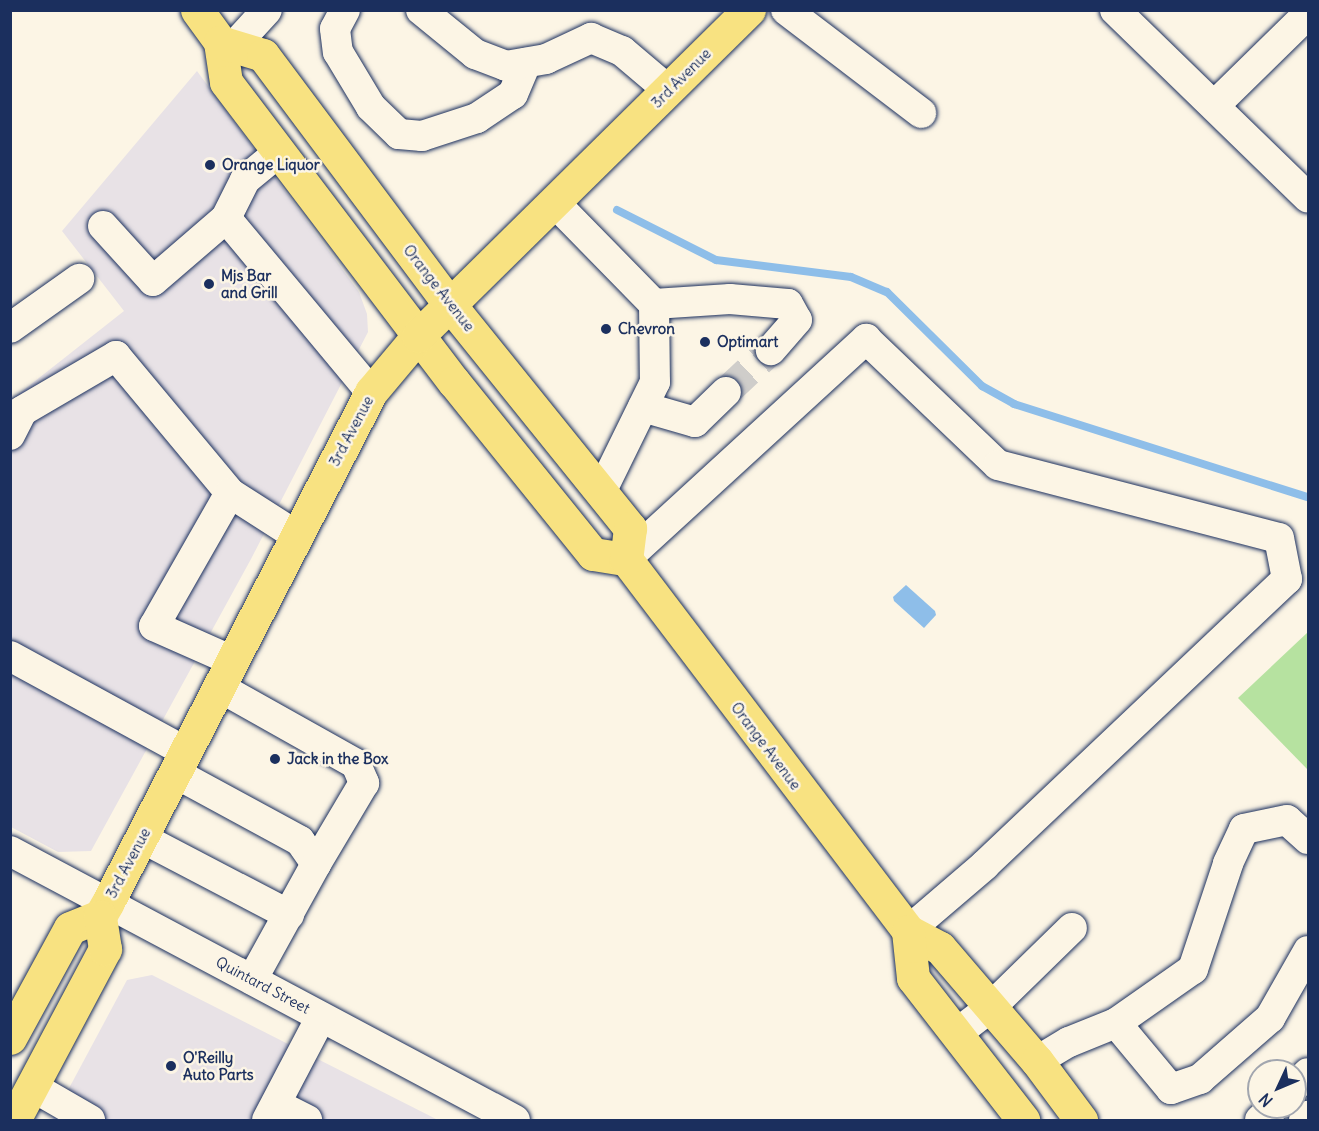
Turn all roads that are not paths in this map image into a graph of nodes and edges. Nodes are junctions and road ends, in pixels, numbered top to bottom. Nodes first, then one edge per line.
1 (197, 10) edge
2 (267, 10) edge
3 (345, 10) edge
4 (421, 10) edge
5 (749, 10) edge
6 (786, 10) edge
7 (1115, 10) edge
8 (1308, 14) edge
9 (227, 44) junction
10 (526, 63) junction
11 (668, 90) junction
12 (1215, 105) junction
13 (921, 113) dead end
14 (279, 152) junction
15 (1302, 178) edge
16 (554, 202) junction
17 (226, 218) junction
18 (103, 226) dead end
19 (79, 279) dead end
20 (654, 304) junction
21 (450, 305) junction
22 (10, 328) edge
23 (418, 336) junction
24 (771, 350) tunnel mouth
25 (371, 392) junction
26 (726, 392) tunnel mouth
27 (643, 407) junction
28 (10, 435) edge
29 (601, 492) junction
30 (230, 493) junction
31 (297, 536) junction
32 (626, 559) junction
33 (10, 656) edge
34 (226, 674) junction
35 (181, 763) junction
36 (142, 838) junction
37 (1308, 839) edge
38 (10, 851) edge
39 (316, 864) junction
40 (104, 909) junction
41 (289, 915) junction
42 (1072, 928) dead end
43 (908, 931) junction
44 (1308, 951) edge
45 (252, 980) junction
46 (991, 1007) junction
47 (321, 1017) junction
48 (1116, 1023) junction
49 (956, 1034) junction
50 (10, 1038) edge
51 (1037, 1061) junction
52 (33, 1087) junction
53 (271, 1112) edge
54 (1308, 1116) edge
55 (81, 1118) edge
56 (14, 1120) edge
57 (307, 1120) edge
58 (511, 1120) edge
59 (1023, 1120) edge
60 (1082, 1120) edge
61 (1304, 1120) edge

1 - 9 main road
2 - 9 street
3 - 10 street
4 - 10 street
5 - 11 main road, 3rd Avenue
6 - 13 street
7 - 12 street
8 - 12 street
9 - 14 main road
9 - 21 main road, Orange Avenue
10 - 11 street
11 - 16 main road, 3rd Avenue
12 - 15 street
14 - 17 street
14 - 23 main road
16 - 20 street
16 - 21 main road, 3rd Avenue
17 - 18 street
17 - 25 street
19 - 22 street
20 - 24 street
20 - 27 street
21 - 23 main road, 3rd Avenue
21 - 29 main road, Orange Avenue
23 - 25 main road, 3rd Avenue
23 - 32 main road
25 - 31 main road, 3rd Avenue
26 - 27 street
27 - 29 street
28 - 30 street
29 - 32 main road, Orange Avenue
30 - 31 street
30 - 34 street
31 - 34 main road, 3rd Avenue
32 - 43 main road, Orange Avenue
32 - 43 street
33 - 35 street
34 - 35 main road, 3rd Avenue
34 - 39 street
35 - 36 main road, 3rd Avenue
35 - 39 street
36 - 40 main road, 3rd Avenue
36 - 41 street
37 - 48 street
38 - 40 street, Quintard Street
39 - 41 street
40 - 45 street, Quintard Street
40 - 50 main road, 3rd Avenue
40 - 52 main road, 3rd Avenue
41 - 45 street
42 - 46 street
43 - 46 main road, Orange Avenue
43 - 49 main road
44 - 48 street
45 - 47 street, Quintard Street
46 - 49 street
46 - 51 main road, Orange Avenue
47 - 53 street
47 - 58 street, Quintard Street
48 - 51 street
49 - 59 main road
51 - 60 main road, Orange Avenue
52 - 55 street
52 - 56 main road, 3rd Avenue
53 - 57 street
54 - 61 street

